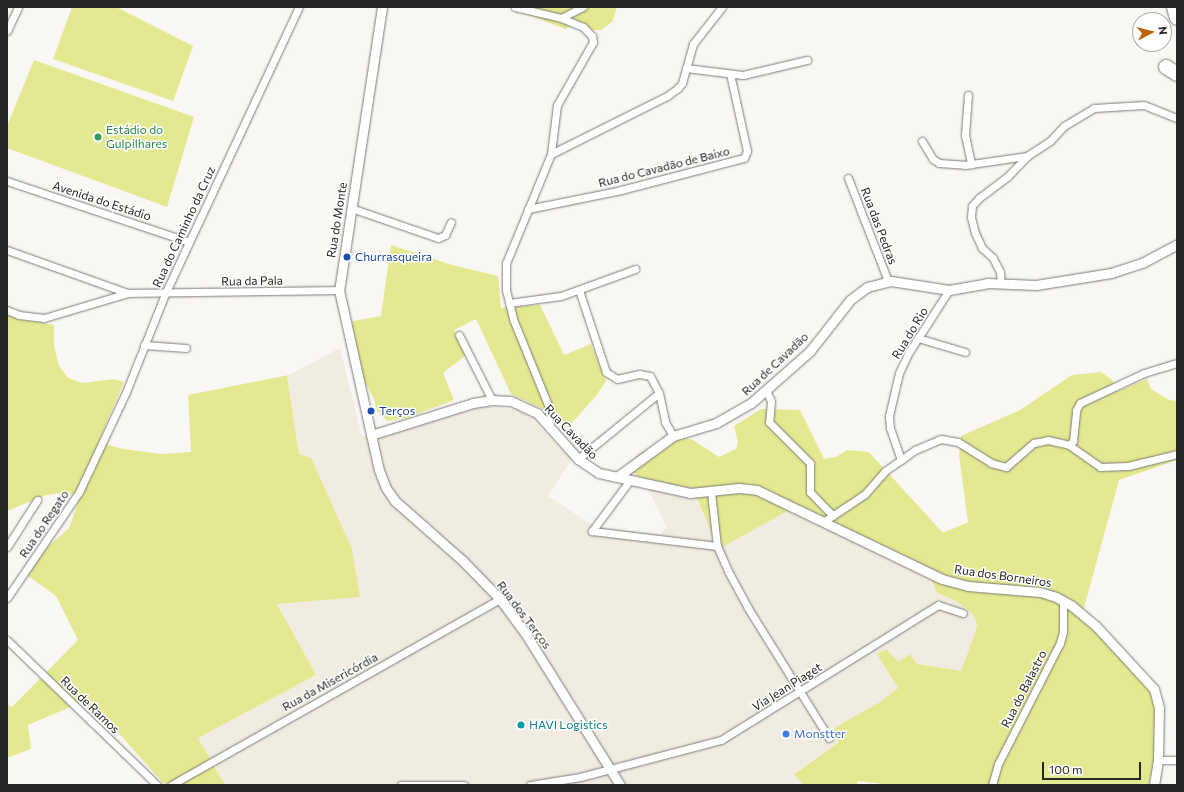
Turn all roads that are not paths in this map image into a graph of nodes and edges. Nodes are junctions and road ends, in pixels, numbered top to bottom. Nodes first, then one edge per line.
1 (18, 7) edge
2 (382, 7) edge
3 (516, 7) edge
4 (583, 7) edge
5 (1174, 7) edge
6 (296, 8) edge
7 (718, 8) edge
8 (561, 18) junction
9 (1177, 18) edge
10 (7, 31) edge
11 (807, 60) dead end
12 (686, 68) junction
13 (730, 74) junction
14 (968, 95) dead end
15 (1177, 118) edge
16 (922, 141) dead end
17 (551, 154) junction
18 (1026, 156) junction
19 (971, 164) junction
20 (848, 178) dead end
21 (7, 181) edge
22 (351, 208) junction
23 (528, 209) junction
24 (451, 222) dead end
25 (189, 242) junction
26 (1177, 244) edge
27 (7, 250) edge
28 (635, 269) dead end
29 (888, 281) junction
30 (1001, 284) junction
31 (339, 290) junction
32 (579, 290) junction
33 (949, 290) junction
34 (128, 293) junction
35 (165, 294) junction
36 (508, 303) junction
37 (7, 310) edge
38 (459, 335) dead end
39 (918, 338) junction
40 (144, 345) junction
41 (186, 348) dead end
42 (965, 352) dead end
43 (1177, 362) edge
44 (766, 390) junction
45 (659, 393) junction
46 (492, 400) junction
47 (550, 425) junction
48 (371, 435) junction
49 (673, 436) junction
50 (1069, 446) junction
51 (1177, 454) edge
52 (94, 459) joint
53 (578, 459) junction
54 (901, 460) junction
55 (616, 477) junction
56 (630, 480) junction
57 (711, 492) junction
58 (37, 500) dead end
59 (833, 516) junction
60 (823, 522) junction
61 (717, 546) junction
62 (7, 547) edge
63 (7, 598) edge
64 (500, 599) junction
65 (1064, 600) junction
66 (963, 613) dead end
67 (7, 640) edge
68 (800, 692) junction
69 (829, 738) dead end
70 (1158, 760) junction
71 (1177, 760) edge
72 (610, 769) junction
73 (157, 785) edge
74 (171, 785) edge
75 (401, 785) edge
76 (464, 785) edge
77 (530, 785) edge
78 (620, 785) edge
79 (992, 785) edge
80 (1154, 785) edge

1 - 10 street
2 - 22 street, Rua do Monte
3 - 8 street
4 - 8 street
5 - 9 highway
6 - 25 street, Rua do Caminho da Cruz
7 - 12 street
8 - 17 street
11 - 13 street
12 - 13 street
12 - 17 street
13 - 23 street, Rua do Cavadão de Baixo
14 - 19 street
15 - 18 street
16 - 19 street
17 - 23 street
18 - 19 street
18 - 30 street
20 - 29 street, Rua das Pedras
21 - 25 street, Avenida do Estádio
22 - 24 street
22 - 31 street, Rua do Monte
23 - 36 street
25 - 35 street, Rua do Caminho da Cruz
26 - 30 street, Rua de Cavadão
27 - 34 street
28 - 32 street
29 - 33 street, Rua de Cavadão
29 - 44 street, Rua de Cavadão
30 - 33 street, Rua de Cavadão
31 - 35 street, Rua da Pala
31 - 48 street, Rua do Monte
32 - 36 street
32 - 45 street
33 - 39 street, Rua do Rio
34 - 35 street, Rua da Pala
34 - 37 street
35 - 40 street, Rua do Caminho da Cruz
36 - 47 street
38 - 46 street
39 - 42 street
39 - 54 street, Rua do Rio
40 - 41 street
40 - 52 street, Rua do Caminho da Cruz
43 - 50 street
44 - 49 street, Rua de Cavadão
44 - 59 street
45 - 49 street
45 - 53 street
46 - 47 street, Rua Cavadão
46 - 48 street, Rua Cavadão
47 - 53 street, Rua Cavadão
48 - 64 street, Rua dos Terços
49 - 55 street, Rua de Cavadão
50 - 51 street
50 - 54 street
52 - 63 street, Rua do Regato
53 - 55 street, Rua Cavadão
54 - 59 street
55 - 56 street, Rua Cavadão
56 - 57 street, Rua Cavadão
56 - 61 street
57 - 60 street, Rua dos Borneiros
57 - 61 street
58 - 62 street
59 - 60 street
60 - 65 street, Rua dos Borneiros
61 - 68 street
64 - 72 street, Rua dos Terços
64 - 74 street, Rua da Misericórdia
65 - 70 street, Rua dos Borneiros
65 - 79 street, Rua do Balastro
66 - 68 street, Via Jean Piaget
67 - 73 street, Rua de Ramos
68 - 69 street
68 - 72 street, Via Jean Piaget
70 - 71 street
70 - 80 street, Rua dos Borneiros
72 - 77 street, Via Jean Piaget
72 - 78 street, Rua dos Terços
75 - 76 street

